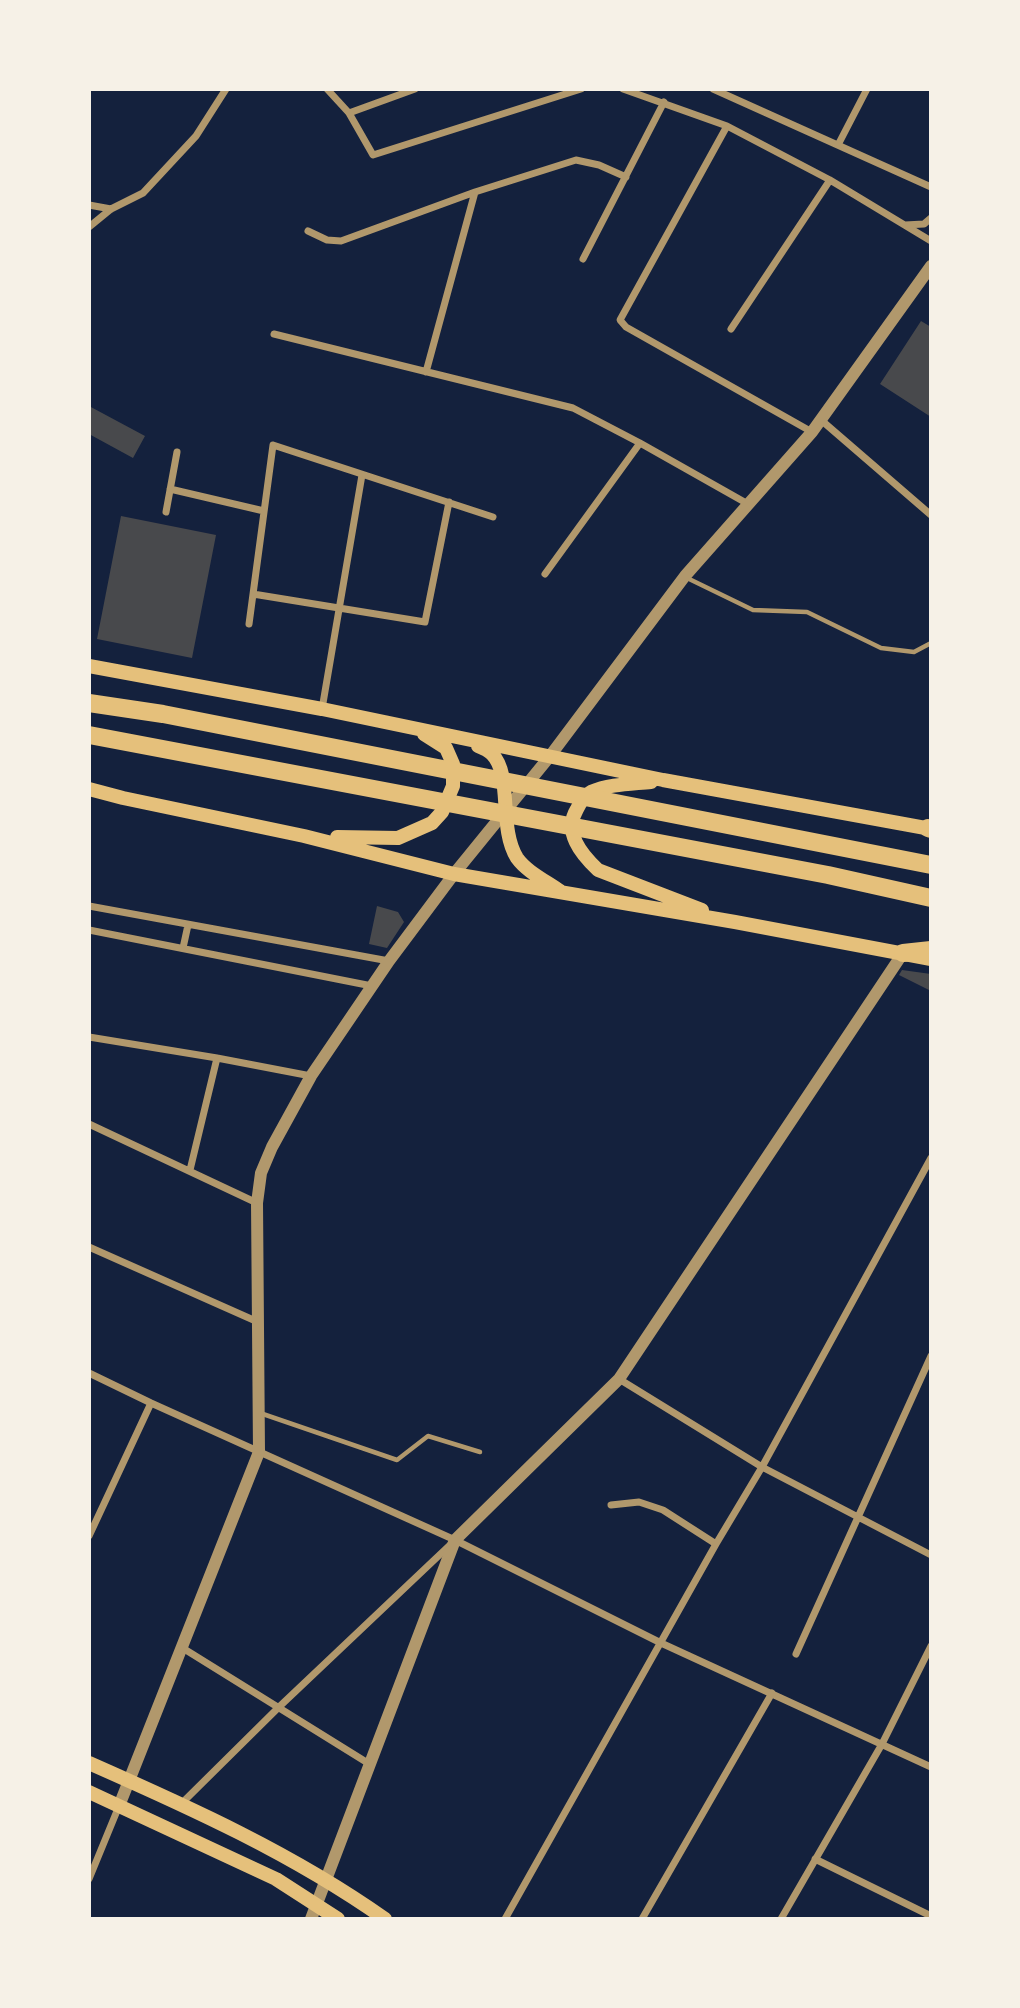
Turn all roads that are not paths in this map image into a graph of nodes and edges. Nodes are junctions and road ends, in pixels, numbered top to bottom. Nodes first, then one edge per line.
1 (226, 89) edge
2 (327, 89) edge
3 (415, 89) edge
4 (581, 89) edge
5 (623, 89) edge
6 (713, 89) edge
7 (867, 89) edge
8 (664, 103) junction
9 (349, 113) junction
10 (727, 126) junction
11 (838, 145) junction
12 (626, 177) junction
13 (830, 180) junction
14 (931, 187) edge
15 (475, 192) junction
16 (89, 205) edge
17 (111, 209) junction
18 (931, 218) edge
19 (904, 225) junction
20 (89, 227) edge
21 (308, 231) dead end
22 (931, 241) edge
23 (583, 259) dead end
24 (931, 266) edge
25 (731, 330) dead end
26 (274, 334) dead end
27 (426, 372) junction
28 (821, 420) junction
29 (812, 432) junction
30 (640, 443) junction
31 (177, 452) dead end
32 (362, 475) junction
33 (170, 489) junction
34 (449, 502) junction
35 (748, 504) junction
36 (264, 511) junction
37 (166, 512) dead end
38 (931, 514) edge
39 (494, 517) dead end
40 (545, 574) dead end
41 (684, 576) junction
42 (253, 594) junction
43 (340, 607) junction
44 (249, 624) dead end
45 (931, 643) edge
46 (89, 666) edge
47 (89, 703) edge
48 (322, 709) junction
49 (395, 724) junction
50 (89, 735) edge
51 (468, 739) junction
52 (550, 756) junction
53 (663, 780) junction
54 (89, 789) edge
55 (89, 795) edge
56 (123, 798) junction
57 (505, 811) junction
58 (930, 828) edge
59 (304, 836) junction
60 (931, 865) edge
61 (454, 874) junction
62 (564, 893) junction
63 (931, 898) edge
64 (89, 906) edge
65 (735, 922) junction
66 (188, 925) junction
67 (89, 930) edge
68 (183, 948) junction
69 (931, 950) edge
70 (903, 953) junction
71 (931, 959) edge
72 (389, 961) junction
73 (372, 986) junction
74 (89, 1037) edge
75 (217, 1058) junction
76 (311, 1076) junction
77 (89, 1125) edge
78 (931, 1158) edge
79 (190, 1170) junction
80 (257, 1203) junction
81 (89, 1247) edge
82 (258, 1322) junction
83 (931, 1356) edge
84 (89, 1373) edge
85 (619, 1379) junction
86 (151, 1403) junction
87 (259, 1413) junction
88 (259, 1452) junction
89 (480, 1452) dead end
90 (762, 1467) junction
91 (611, 1506) dead end
92 (856, 1517) junction
93 (89, 1536) edge
94 (455, 1540) junction
95 (716, 1544) junction
96 (931, 1555) edge
97 (660, 1643) junction
98 (931, 1646) edge
99 (181, 1647) junction
100 (796, 1654) dead end
101 (772, 1693) junction
102 (279, 1707) junction
103 (882, 1744) junction
104 (89, 1763) edge
105 (371, 1765) junction
106 (931, 1768) edge
107 (129, 1781) junction
108 (89, 1792) edge
109 (180, 1805) junction
110 (119, 1806) junction
111 (815, 1859) junction
112 (90, 1877) edge
113 (326, 1880) junction
114 (317, 1903) junction
115 (931, 1916) edge
116 (311, 1919) edge
117 (338, 1919) edge
118 (385, 1919) edge
119 (505, 1919) edge
120 (642, 1919) edge
121 (780, 1919) edge

1 - 17 street
2 - 9 street
3 - 9 street
4 - 9 street
5 - 8 street
6 - 11 street
7 - 11 street
8 - 10 street
8 - 12 street
10 - 13 street
10 - 29 street
11 - 14 street
12 - 15 street
12 - 23 street
13 - 19 street
13 - 25 street
15 - 21 street
15 - 27 street
16 - 17 street
17 - 20 street
18 - 19 street
19 - 22 street
24 - 28 street
26 - 27 street
27 - 30 street
28 - 29 street
28 - 38 street
29 - 35 street
30 - 35 street
30 - 40 street
31 - 33 street
32 - 34 street
32 - 36 street
32 - 43 street
33 - 36 street
33 - 37 street
34 - 39 street
34 - 43 street
35 - 41 street
36 - 42 street
41 - 45 lane
41 - 52 street
42 - 43 street
42 - 44 street
43 - 48 street
46 - 48 main road
47 - 60 highway
48 - 49 main road
49 - 51 main road
49 - 59 main road
50 - 63 highway
51 - 52 main road
51 - 57 main road
52 - 53 main road
52 - 57 street
53 - 58 main road
53 - 65 main road
54 - 56 main road
55 - 56 main road
56 - 59 main road
57 - 61 street
57 - 62 main road
59 - 61 main road
61 - 62 main road
61 - 72 street
62 - 65 main road
64 - 66 street
65 - 70 main road
66 - 68 street
66 - 72 street
67 - 68 street
68 - 73 street
69 - 70 highway
70 - 71 main road
70 - 85 street
72 - 73 street
73 - 76 street
74 - 75 street
75 - 76 street
75 - 79 street
76 - 80 street
77 - 79 street
78 - 90 street
79 - 80 street
80 - 82 street
81 - 82 street
82 - 87 street
83 - 92 street
84 - 86 street
85 - 90 street
85 - 94 street
86 - 88 street
86 - 93 street
87 - 88 street
87 - 89 lane
88 - 94 street
88 - 99 street
90 - 92 street
90 - 95 street
91 - 95 street
92 - 96 street
92 - 100 street
94 - 97 street
94 - 102 street
94 - 105 street
95 - 97 street
97 - 101 street
97 - 119 street
98 - 103 street
99 - 102 street
99 - 107 street
101 - 103 street
101 - 120 street
102 - 105 street
102 - 109 street
103 - 106 street
103 - 111 street
104 - 107 main road
105 - 113 street
107 - 109 main road
107 - 110 street
108 - 110 main road
109 - 113 main road
110 - 112 street
110 - 114 main road
111 - 115 street
111 - 121 street
113 - 114 street
113 - 118 main road
114 - 116 street
114 - 117 main road

